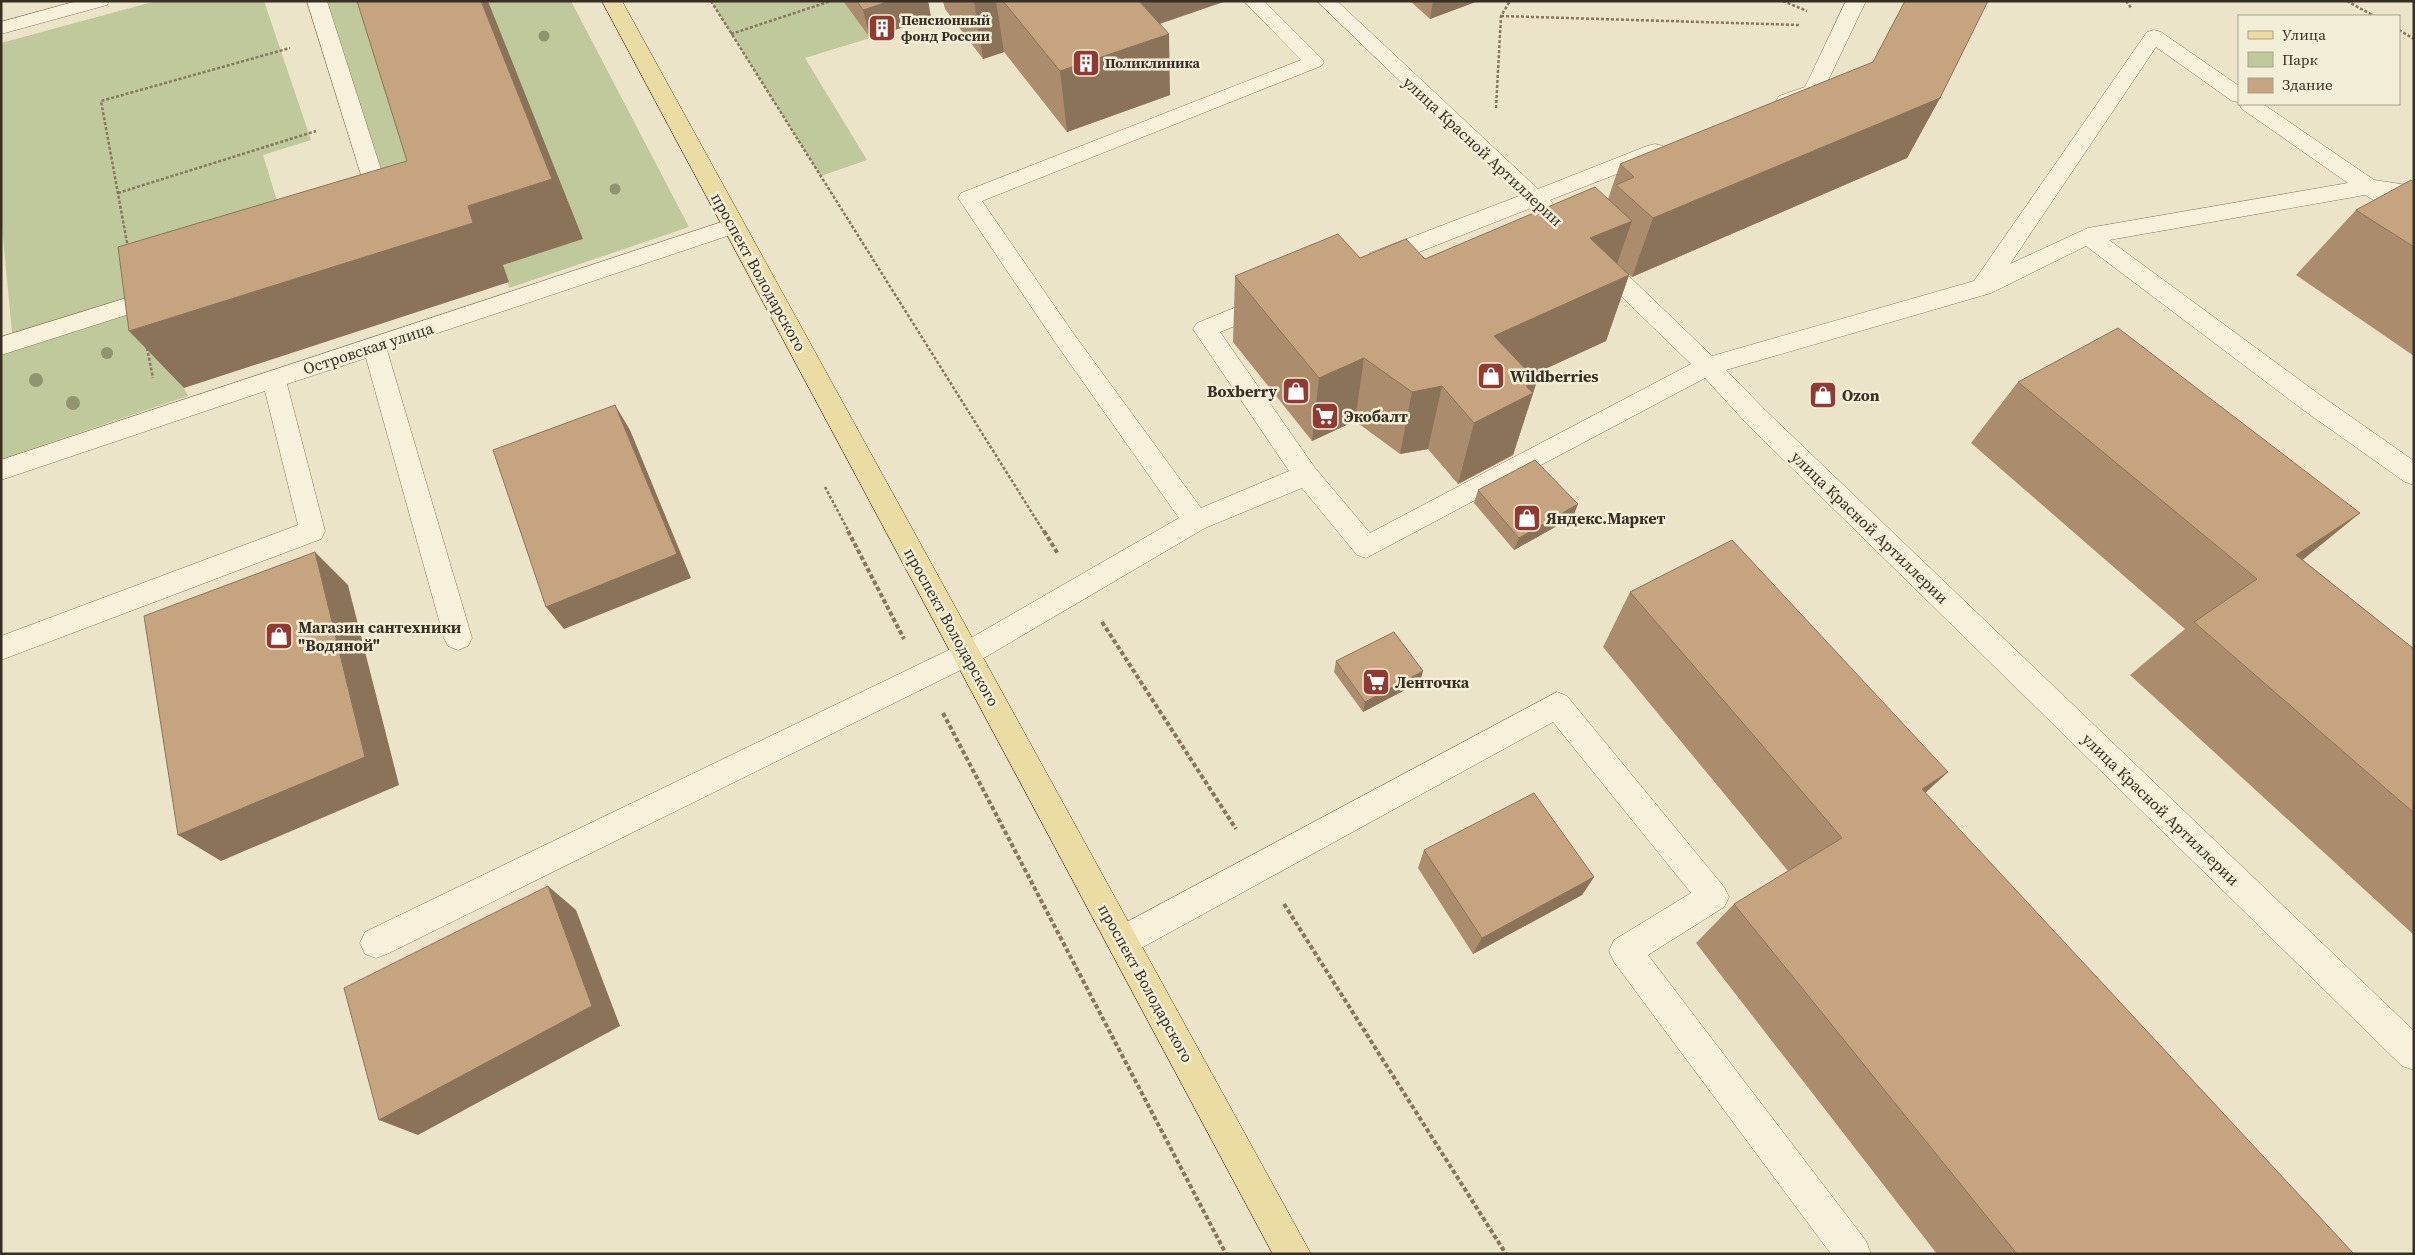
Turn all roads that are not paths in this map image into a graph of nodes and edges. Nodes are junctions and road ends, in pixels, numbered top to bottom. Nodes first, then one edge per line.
1 (100, 1) edge
2 (317, 1) edge
3 (612, 1) edge
4 (1252, 1) edge
5 (1326, 1) edge
6 (1856, 1) edge
7 (1, 28) edge
8 (2238, 95) edge
9 (2250, 105) edge
10 (1766, 109) edge
11 (1673, 144) edge
12 (2368, 188) junction
13 (2414, 193) edge
14 (1533, 197) junction
15 (2414, 214) edge
16 (1561, 224) edge
17 (378, 226) edge
18 (734, 226) junction
19 (2088, 236) junction
20 (1582, 244) edge
21 (1360, 267) edge
22 (1982, 287) junction
23 (184, 288) edge
24 (1287, 296) edge
25 (374, 345) junction
26 (1, 346) edge
27 (1708, 366) junction
28 (274, 379) junction
29 (1, 470) edge
30 (1306, 475) junction
31 (2414, 475) edge
32 (1196, 521) junction
33 (458, 638) dead end
34 (1, 648) edge
35 (967, 654) junction
36 (1123, 941) junction
37 (376, 942) dead end
38 (2414, 1054) edge
39 (1292, 1254) edge
40 (1853, 1254) edge

1 - 7 street
2 - 17 street
3 - 18 main road, проспект Володарского
4 - 32 street
5 - 14 street, улица Красной Артиллерии
6 - 10 street
8 - 22 street
9 - 12 street
11 - 14 street
12 - 13 street
12 - 15 street
12 - 19 street
14 - 16 street, улица Красной Артиллерии
14 - 21 street
18 - 25 street, Островская улица
18 - 35 main road, проспект Володарского
19 - 22 street
19 - 31 street
20 - 27 street, улица Красной Артиллерии
22 - 27 street
23 - 26 street
24 - 30 street
25 - 28 street, Островская улица
25 - 33 street
27 - 30 street
27 - 38 street, улица Красной Артиллерии
28 - 29 street, Островская улица
28 - 34 street
30 - 32 street
32 - 35 street
35 - 36 main road, проспект Володарского
35 - 37 street
36 - 39 main road, проспект Володарского
36 - 40 street

